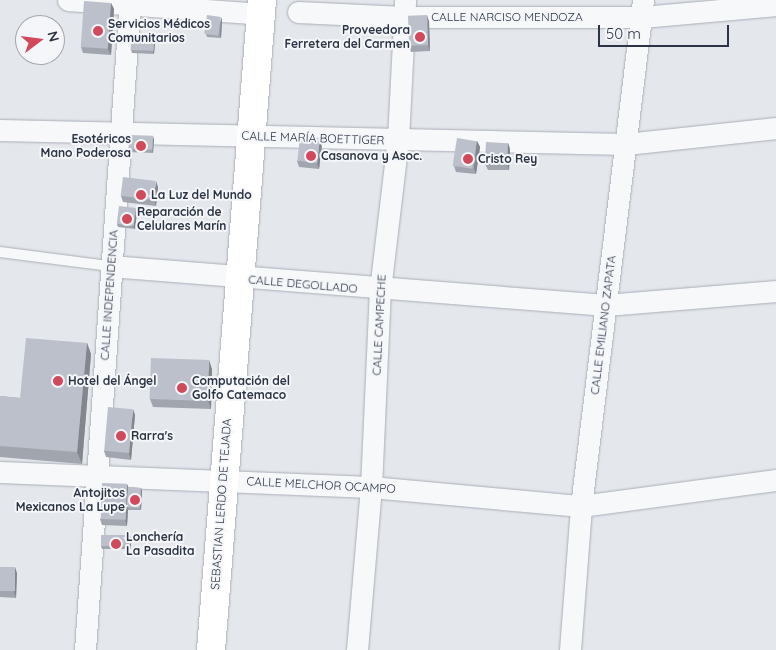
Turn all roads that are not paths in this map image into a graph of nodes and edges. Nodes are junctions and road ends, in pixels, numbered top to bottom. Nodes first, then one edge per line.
1 (68, 0) edge
2 (130, 2) edge
3 (776, 5) edge
4 (261, 7) edge
5 (404, 8) edge
6 (642, 9) edge
7 (298, 12) dead end
8 (776, 128) edge
9 (0, 130) edge
10 (122, 132) junction
11 (250, 136) junction
12 (398, 140) junction
13 (626, 144) junction
14 (0, 252) edge
15 (110, 266) junction
16 (241, 278) junction
17 (380, 290) junction
18 (776, 291) edge
19 (606, 305) junction
20 (0, 472) edge
21 (98, 474) junction
22 (222, 480) junction
23 (776, 480) edge
24 (371, 487) junction
25 (581, 506) junction
26 (85, 650) edge
27 (211, 650) edge
28 (357, 650) edge
29 (570, 650) edge

1 - 2 street
2 - 4 street
2 - 10 street, CALLE INDEPENDENCIA
3 - 6 street, CALLE NARCISO MENDOZA
4 - 11 main road, SEBASTIAN LERDO DE TEJADA
5 - 6 street, CALLE NARCISO MENDOZA
5 - 7 street, CALLE NARCISO MENDOZA
5 - 12 street, CALLE CAMPECHE
6 - 13 street, CALLE EMILIANO ZAPATA
8 - 13 street, CALLE MARÍA BOETTIGER
9 - 10 street, CALLE MARÍA BOETTIGER
10 - 11 street, CALLE MARÍA BOETTIGER
10 - 15 street, CALLE INDEPENDENCIA
11 - 12 street, CALLE MARÍA BOETTIGER
11 - 16 main road, SEBASTIAN LERDO DE TEJADA
12 - 13 street, CALLE MARÍA BOETTIGER
12 - 17 street, CALLE CAMPECHE
13 - 19 street, CALLE EMILIANO ZAPATA
14 - 15 lane, CALLE DEGOLLADO
15 - 16 street, CALLE DEGOLLADO
15 - 21 street, CALLE INDEPENDENCIA
16 - 17 street, CALLE DEGOLLADO
16 - 22 main road, SEBASTIAN LERDO DE TEJADA
17 - 19 street, CALLE DEGOLLADO
17 - 24 street, CALLE CAMPECHE
18 - 19 street, CALLE DEGOLLADO
19 - 25 street, CALLE EMILIANO ZAPATA
20 - 21 street, CALLE MELCHOR OCAMPO
21 - 22 street, CALLE MELCHOR OCAMPO
21 - 26 street, CALLE INDEPENDENCIA
22 - 24 street, CALLE MELCHOR OCAMPO
22 - 27 main road, SEBASTIAN LERDO DE TEJADA
23 - 25 street, CALLE MELCHOR OCAMPO
24 - 25 street, CALLE MELCHOR OCAMPO
24 - 28 street, CALLE CAMPECHE
25 - 29 street, CALLE EMILIANO ZAPATA

